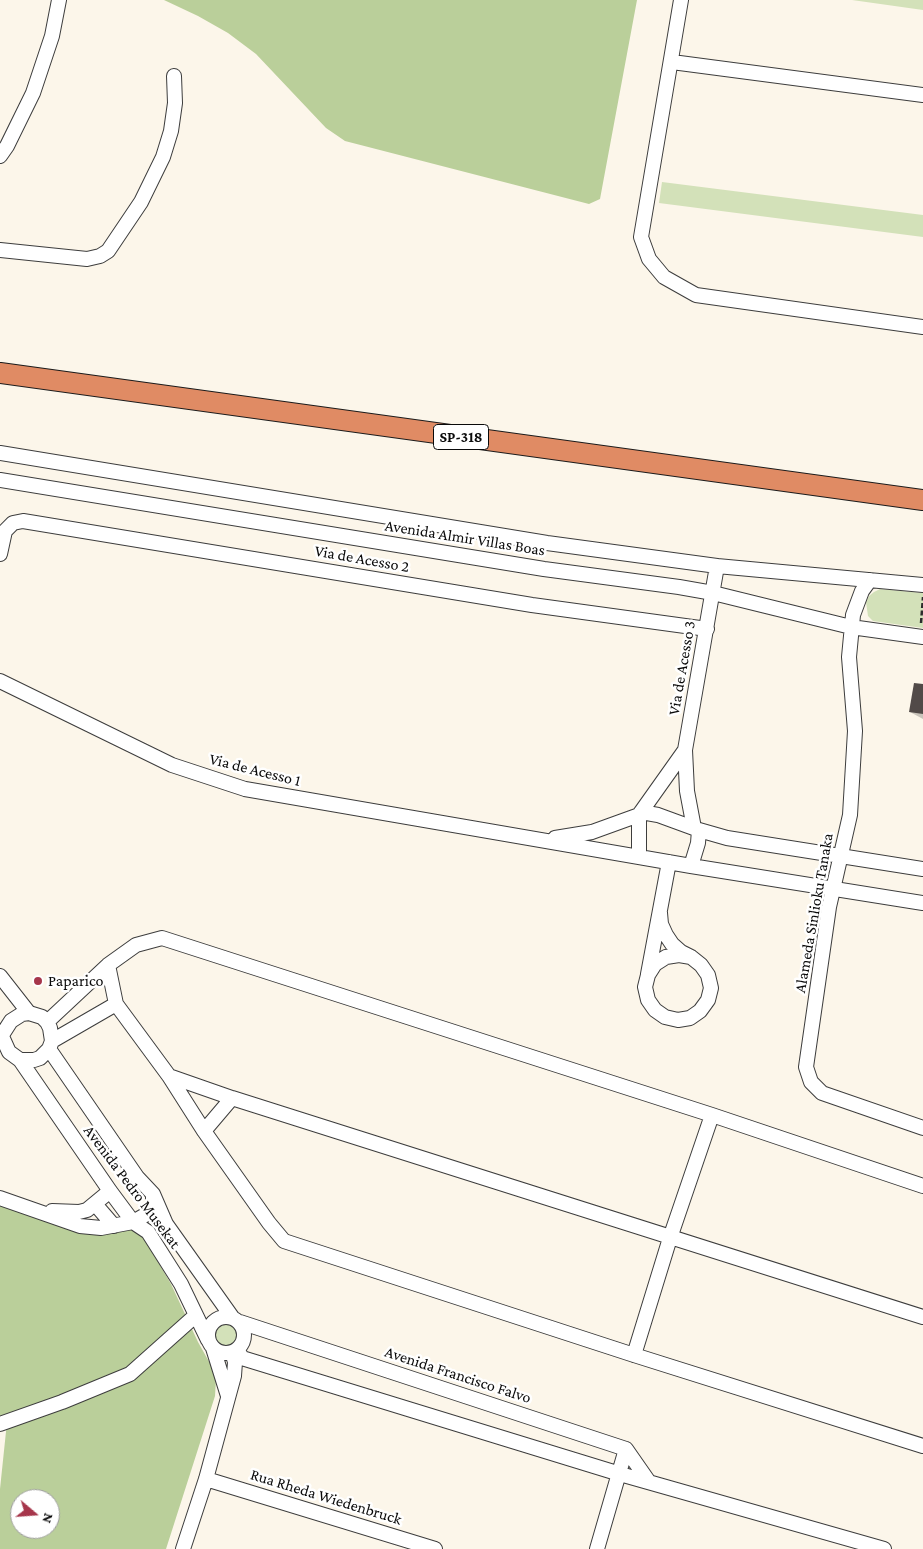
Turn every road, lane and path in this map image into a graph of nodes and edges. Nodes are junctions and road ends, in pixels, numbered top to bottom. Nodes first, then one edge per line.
1 (59, 0) edge
2 (681, 0) edge
3 (672, 62) junction
4 (174, 76) dead end
5 (923, 95) edge
6 (0, 156) edge
7 (0, 250) edge
8 (923, 327) edge
9 (0, 361) edge
10 (0, 373) edge
11 (0, 453) edge
12 (0, 480) edge
13 (923, 486) edge
14 (923, 500) edge
15 (0, 554) edge
16 (717, 566) junction
17 (870, 580) junction
18 (923, 585) edge
19 (713, 593) junction
20 (923, 597) edge
21 (851, 627) junction
22 (707, 629) junction
23 (921, 637) edge
24 (0, 681) edge
25 (685, 750) junction
26 (640, 814) junction
27 (696, 829) junction
28 (519, 836) junction
29 (841, 856) junction
30 (640, 857) junction
31 (668, 862) junction
32 (691, 866) junction
33 (923, 869) edge
34 (833, 889) junction
35 (923, 903) edge
36 (660, 913) junction
37 (691, 957) junction
38 (108, 965) junction
39 (648, 974) junction
40 (0, 976) edge
41 (116, 1004) junction
42 (29, 1013) junction
43 (47, 1022) junction
44 (1, 1033) edge
45 (50, 1045) junction
46 (20, 1060) junction
47 (169, 1076) junction
48 (232, 1098) junction
49 (712, 1115) junction
50 (923, 1128) edge
51 (204, 1131) junction
52 (923, 1186) edge
53 (110, 1191) junction
54 (153, 1194) junction
55 (0, 1198) edge
56 (95, 1204) junction
57 (36, 1211) junction
58 (133, 1222) junction
59 (114, 1226) junction
60 (670, 1238) junction
61 (194, 1316) junction
62 (923, 1317) edge
63 (236, 1320) junction
64 (210, 1344) junction
65 (235, 1351) junction
66 (634, 1355) junction
67 (228, 1397) junction
68 (0, 1424) edge
69 (923, 1446) edge
70 (626, 1448) junction
71 (620, 1474) junction
72 (206, 1479) junction
73 (650, 1482) junction
74 (183, 1549) edge
75 (435, 1549) edge
76 (598, 1549) edge
77 (884, 1549) edge

1 - 6 street
2 - 3 street
3 - 5 street
3 - 8 street
4 - 7 street
9 - 13 highway, SP-318
10 - 14 highway, SP-318
11 - 16 street, Avenida Almir Villas Boas
12 - 19 street, Avenida Almir Villas Boas
15 - 22 street, Via de Acesso 2
16 - 17 street, Avenida Almir Villas Boas
16 - 19 street, Via de Acesso 3
17 - 18 street, Avenida Almir Villas Boas
17 - 21 street, Alameda Sinlioku Tanaka
19 - 21 street, Avenida Almir Villas Boas
19 - 22 street, Via de Acesso 3
20 - 23 path
21 - 23 street, Avenida Almir Villas Boas
21 - 29 street, Alameda Sinlioku Tanaka
22 - 25 street, Via de Acesso 3
24 - 28 street, Via de Acesso 1
25 - 26 street
25 - 27 street
26 - 27 street
26 - 28 street
26 - 30 street
27 - 29 street
27 - 32 street
28 - 30 street
29 - 33 street
29 - 34 street, Alameda Sinlioku Tanaka
30 - 31 street
31 - 32 street
31 - 36 street
32 - 34 street
34 - 35 street
34 - 50 street, Alameda Sinlioku Tanaka
36 - 37 street
36 - 39 street
37 - 39 street
37 - 39 street
38 - 41 street
38 - 43 street
38 - 49 street
40 - 42 street
41 - 45 street
41 - 47 street
42 - 43 street
42 - 44 street
43 - 45 street
44 - 46 street
45 - 46 street
45 - 54 street, Avenida Pedro Musekat
46 - 53 street, Avenida Pedro Musekat
47 - 48 street
47 - 51 street
48 - 51 street
48 - 60 street
49 - 52 street
49 - 60 street
51 - 66 street
53 - 56 street
53 - 58 street, Avenida Pedro Musekat
54 - 58 street
54 - 63 street, Avenida Pedro Musekat
55 - 57 street
56 - 57 street
56 - 59 street
57 - 59 street
58 - 59 street
58 - 61 street, Avenida Pedro Musekat
60 - 62 street
60 - 66 street
61 - 64 street, Avenida Pedro Musekat
61 - 68 street
63 - 64 street
63 - 65 street
63 - 70 street, Avenida Francisco Falvo
64 - 65 street
64 - 67 street, Avenida Pedro Musekat
65 - 67 street
65 - 71 street
66 - 69 street
67 - 72 street
70 - 71 street
70 - 73 street
71 - 73 street
71 - 76 street
72 - 74 street
72 - 75 street, Rua Rheda Wiedenbruck
73 - 77 street

